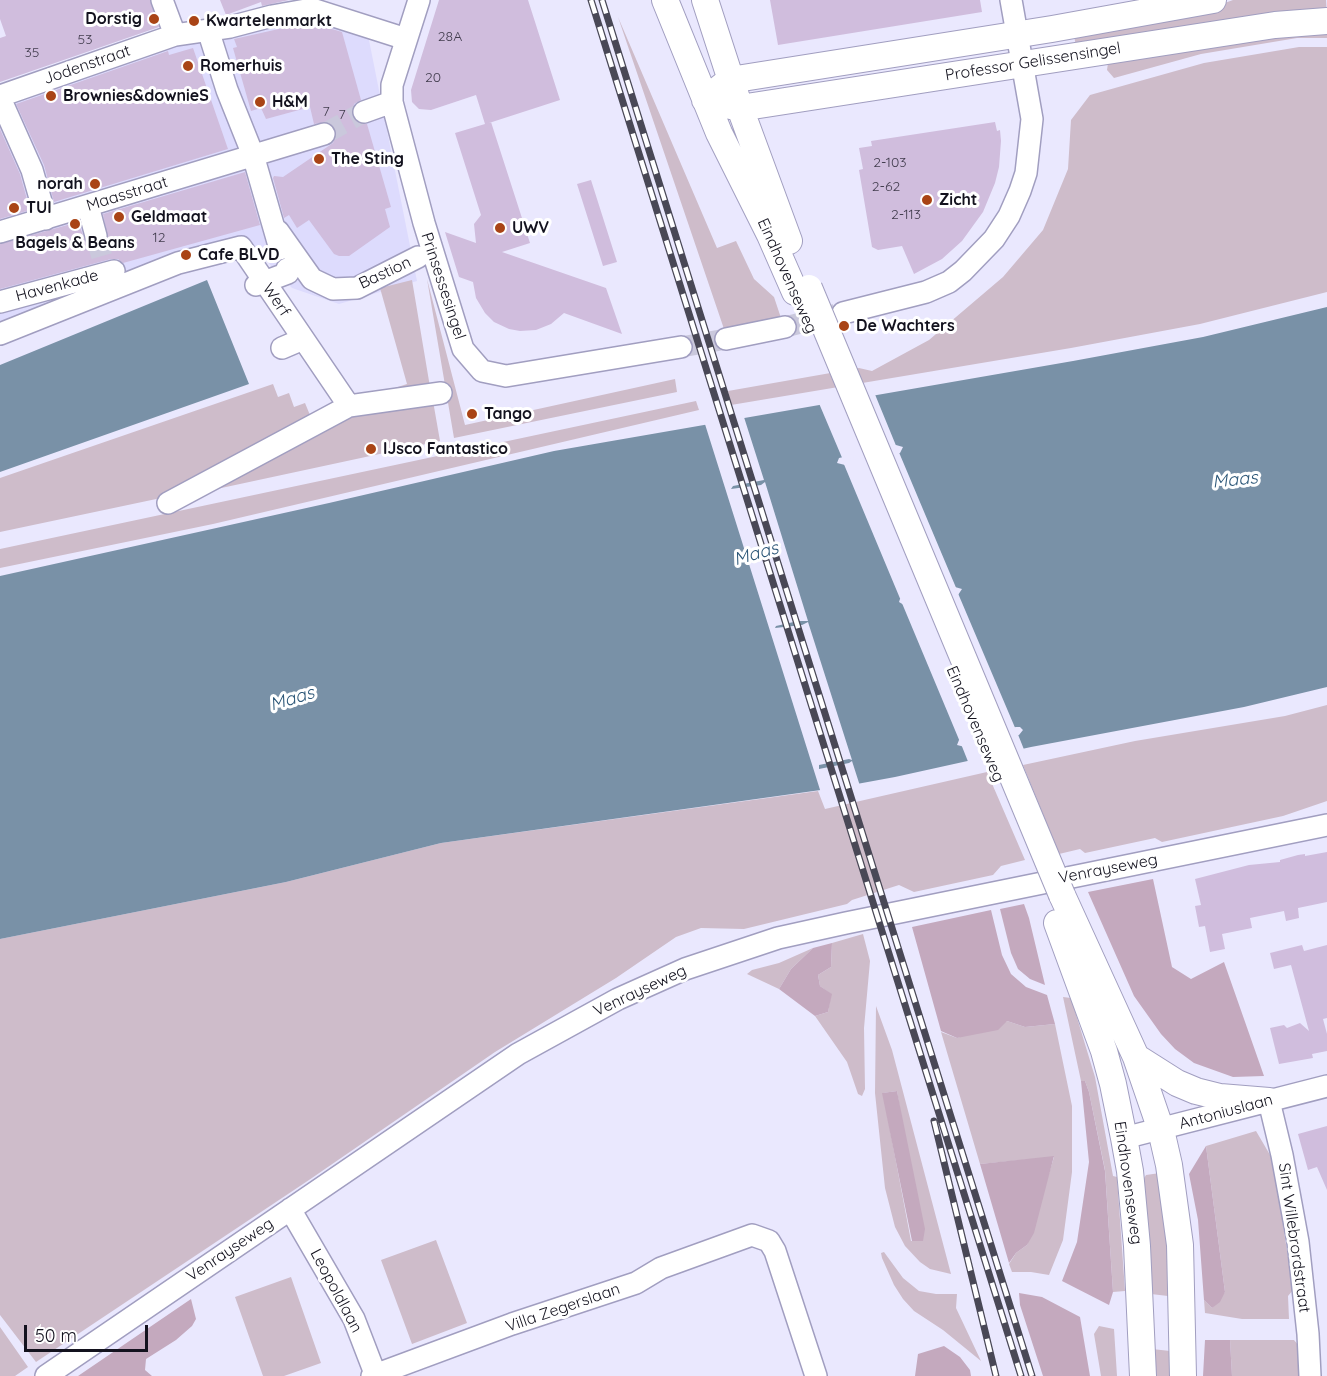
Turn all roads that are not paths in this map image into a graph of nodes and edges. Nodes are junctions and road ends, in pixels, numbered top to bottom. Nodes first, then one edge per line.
1 (162, 0) edge
2 (419, 0) edge
3 (665, 0) edge
4 (705, 0) edge
5 (1011, 0) edge
6 (1213, 0) edge
7 (1327, 21) edge
8 (1017, 34) junction
9 (175, 35) junction
10 (209, 35) junction
11 (406, 39) junction
12 (1022, 63) junction
13 (730, 80) junction
14 (0, 97) edge
15 (705, 100) junction
16 (393, 102) junction
17 (740, 108) junction
18 (364, 112) tunnel mouth
19 (324, 134) tunnel mouth
20 (253, 155) junction
21 (88, 206) junction
22 (46, 219) junction
23 (0, 232) edge
24 (96, 236) tunnel mouth
25 (280, 239) junction
26 (418, 257) dead end
27 (136, 265) dead end
28 (181, 269) junction
29 (109, 275) junction
30 (260, 284) junction
31 (147, 290) dead end
32 (802, 290) junction
33 (843, 312) tunnel mouth
34 (0, 317) edge
35 (785, 327) tunnel mouth
36 (303, 339) junction
37 (726, 339) tunnel mouth
38 (681, 347) tunnel mouth
39 (282, 348) dead end
40 (441, 393) dead end
41 (349, 406) junction
42 (168, 504) dead end
43 (1327, 825) edge
44 (1054, 897) junction
45 (1136, 1058) junction
46 (1327, 1086) edge
47 (1269, 1101) junction
48 (1161, 1130) junction
49 (1124, 1138) junction
50 (290, 1209) junction
51 (1318, 1332) edge
52 (45, 1376) edge
53 (374, 1376) edge
54 (816, 1376) edge
55 (1143, 1376) edge
56 (1183, 1376) edge
57 (1310, 1376) edge

1 - 9 street
2 - 11 street, Prinsessesingel
3 - 15 main road, Eindhovenseweg
4 - 13 main road, Eindhovenseweg
5 - 8 street
6 - 8 main road, Professor Gelissensingel
7 - 12 main road, Professor Gelissensingel
8 - 12 street
8 - 13 main road, Professor Gelissensingel
9 - 10 street
9 - 14 street, Jodenstraat
10 - 11 street
10 - 20 street, Bastion
11 - 16 street, Prinsessesingel
12 - 17 main road, Professor Gelissensingel
12 - 33 street
13 - 15 main road
13 - 17 main road, Eindhovenseweg
14 - 22 street
15 - 17 main road
15 - 32 main road, Eindhovenseweg
16 - 18 street
16 - 38 street, Prinsessesingel
17 - 32 main road, Eindhovenseweg
19 - 20 street, Maasstraat
20 - 21 street, Maasstraat
20 - 25 street, Bastion
21 - 22 street, Maasstraat
21 - 24 street
22 - 23 street, Maasstraat
25 - 26 street, Bastion
25 - 30 street
27 - 28 street, Werf
28 - 29 street, Werf
28 - 30 street, Werf
29 - 31 street, Werf
29 - 34 street, Havenkade
29 - 34 street, Werf
30 - 36 street, Werf
32 - 44 main road, Eindhovenseweg
35 - 37 street
36 - 39 street
36 - 41 street, Werf
40 - 41 street
41 - 42 street
43 - 50 street, Venrayseweg
44 - 45 main road, Eindhovenseweg
44 - 49 main road, Eindhovenseweg
45 - 47 main road
45 - 48 main road, Eindhovenseweg
46 - 47 street, Antoniuslaan
47 - 48 street, Antoniuslaan
47 - 51 street, Sint Willebrordstraat
48 - 49 street, Antoniuslaan
48 - 56 main road, Eindhovenseweg
49 - 55 main road, Eindhovenseweg
50 - 52 street, Venrayseweg
50 - 53 street, Leopoldlaan
51 - 57 street, Sint Willebrordstraat
53 - 54 street, Villa Zegerslaan

